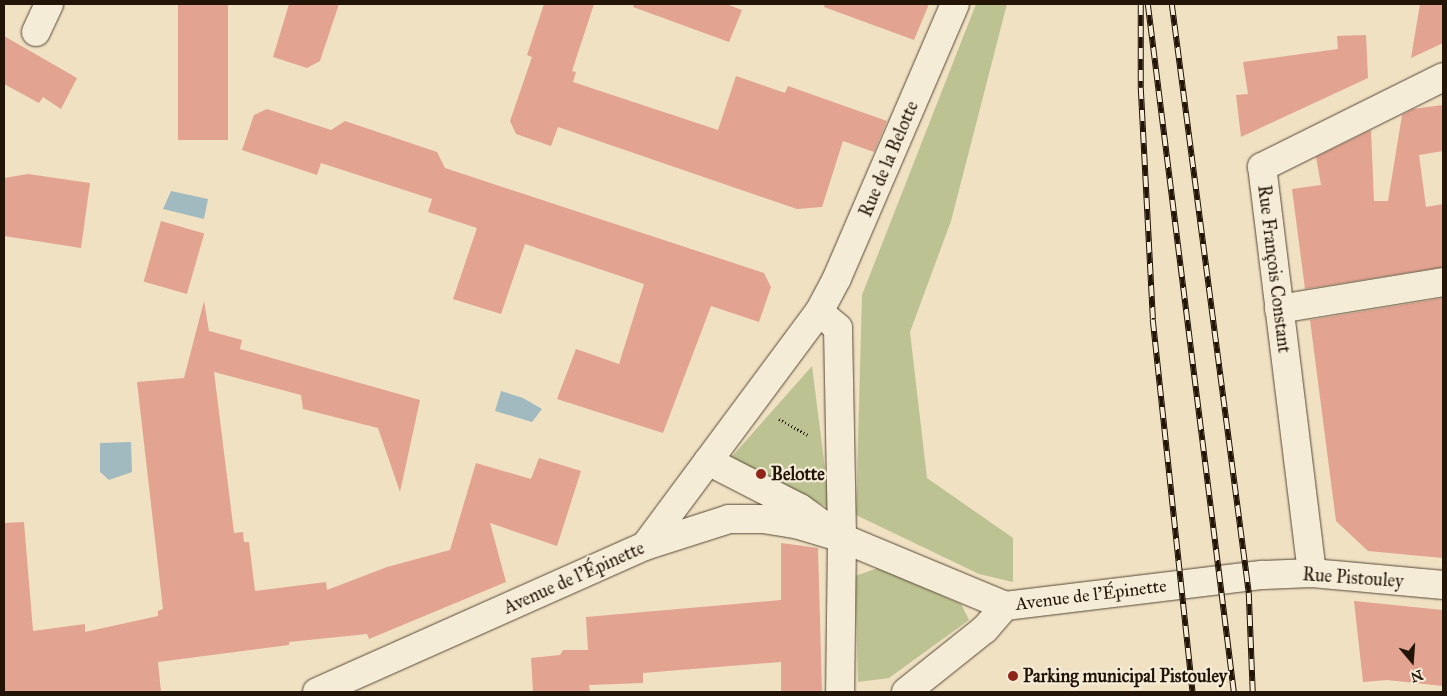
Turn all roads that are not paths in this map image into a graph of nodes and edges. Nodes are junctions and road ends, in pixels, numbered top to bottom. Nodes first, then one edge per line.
1 (48, 4) edge
2 (955, 4) edge
3 (36, 32) dead end
4 (1443, 78) edge
5 (1443, 282) edge
6 (1279, 309) junction
7 (819, 312) junction
8 (708, 461) junction
9 (842, 538) junction
10 (645, 546) junction
11 (1312, 573) junction
12 (1263, 575) joint
13 (1443, 586) edge
14 (1005, 606) junction
15 (317, 692) edge
16 (840, 692) edge
17 (906, 692) edge

1 - 3 street
2 - 7 street, Rue de la Belotte
4 - 6 street, Rue François Constant
5 - 6 street
6 - 11 street, Rue François Constant
7 - 8 street, Rue de la Belotte
7 - 9 street
8 - 9 street, Avenue de l'Épinette
8 - 10 street, Rue de la Belotte
9 - 10 street, Avenue de l'Épinette
9 - 14 street, Avenue de l'Épinette
9 - 16 street
10 - 15 street, Avenue de l'Épinette
11 - 12 street, Rue Pistouley
11 - 13 street, Rue Pistouley
12 - 14 street, Avenue de l'Épinette
14 - 17 street

